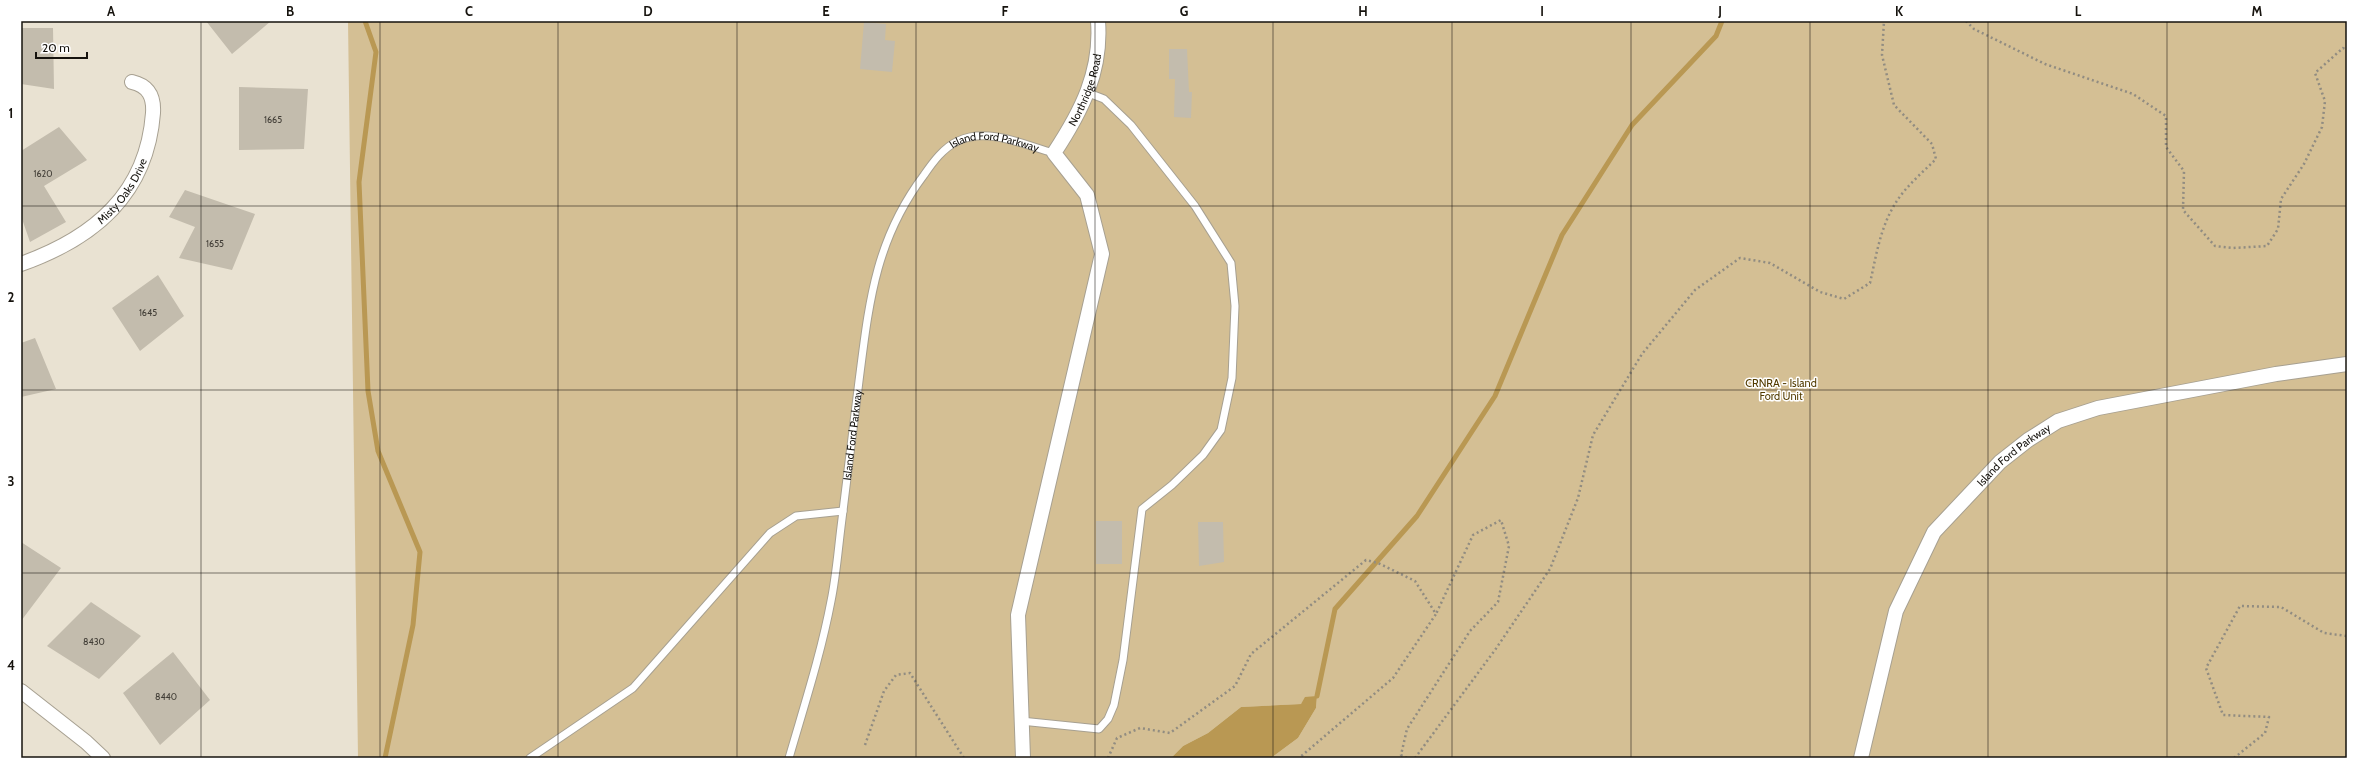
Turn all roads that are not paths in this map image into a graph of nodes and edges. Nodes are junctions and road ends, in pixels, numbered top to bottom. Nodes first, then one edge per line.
1 (1098, 21) edge
2 (132, 82) dead end
3 (1086, 92) junction
4 (1054, 153) junction
5 (21, 264) edge
6 (2347, 364) edge
7 (843, 511) junction
8 (21, 691) edge
9 (1021, 721) junction
10 (103, 758) edge
11 (530, 758) edge
12 (789, 758) edge
13 (1023, 758) edge
14 (1861, 758) edge

1 - 3 street, Northridge Road
2 - 5 street, Misty Oaks Drive
3 - 4 street, Northridge Road
3 - 9 lane
4 - 7 lane, Island Ford Parkway
4 - 9 street, Island Ford Parkway
6 - 14 street, Island Ford Parkway
7 - 11 lane
7 - 12 lane, Island Ford Parkway
8 - 10 street
9 - 13 street, Island Ford Parkway

